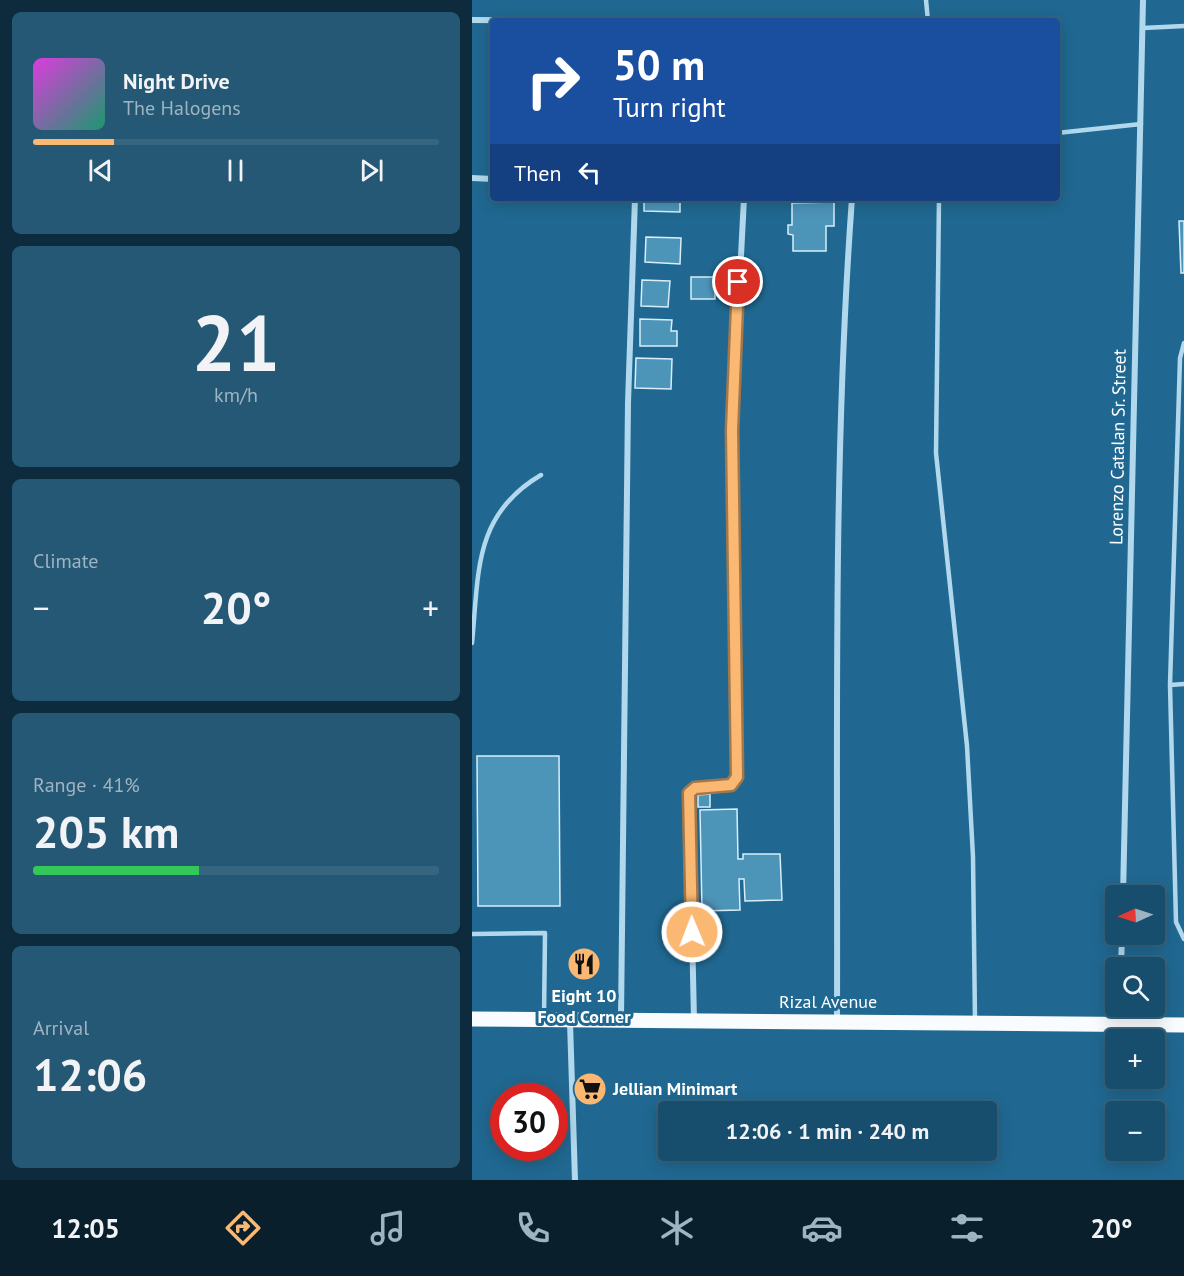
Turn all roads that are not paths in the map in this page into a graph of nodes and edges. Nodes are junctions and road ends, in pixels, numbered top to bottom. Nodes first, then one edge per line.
1 (926, 0) edge
2 (1143, 0) edge
3 (928, 18) edge
4 (472, 20) edge
5 (490, 20) edge
6 (1183, 26) edge
7 (1143, 28) junction
8 (1141, 124) junction
9 (1060, 133) edge
10 (472, 178) edge
11 (490, 178) edge
12 (635, 201) edge
13 (744, 201) edge
14 (852, 201) edge
15 (939, 201) edge
16 (1183, 343) edge
17 (541, 475) dead end
18 (1177, 519) junction
19 (1183, 519) edge
20 (472, 644) edge
21 (1183, 684) edge
22 (1170, 685) junction
23 (1123, 885) edge
24 (472, 934) edge
25 (1183, 939) edge
26 (1120, 1017) edge
27 (472, 1019) edge
28 (544, 1021) junction
29 (570, 1021) junction
30 (620, 1021) junction
31 (694, 1021) junction
32 (837, 1022) junction
33 (975, 1023) junction
34 (1120, 1024) junction
35 (1183, 1025) edge
36 (575, 1180) edge

1 - 3 lane
2 - 7 street, Lorenzo Catalan Sr. Street
4 - 5 street
6 - 7 lane
7 - 8 street, Lorenzo Catalan Sr. Street
8 - 9 lane
8 - 23 street, Lorenzo Catalan Sr. Street
10 - 11 street
12 - 30 street
13 - 31 street
14 - 32 street
15 - 33 lane
16 - 18 lane
17 - 20 lane
18 - 19 lane
18 - 22 lane
21 - 22 lane
22 - 25 lane
24 - 28 lane
26 - 34 street
27 - 28 main road, Rizal Avenue
28 - 29 main road, Rizal Avenue
29 - 30 main road, Rizal Avenue
29 - 36 street
30 - 31 main road, Rizal Avenue
31 - 32 main road, Rizal Avenue
32 - 33 main road, Rizal Avenue
33 - 34 main road, Rizal Avenue
34 - 35 main road, Rizal Avenue

